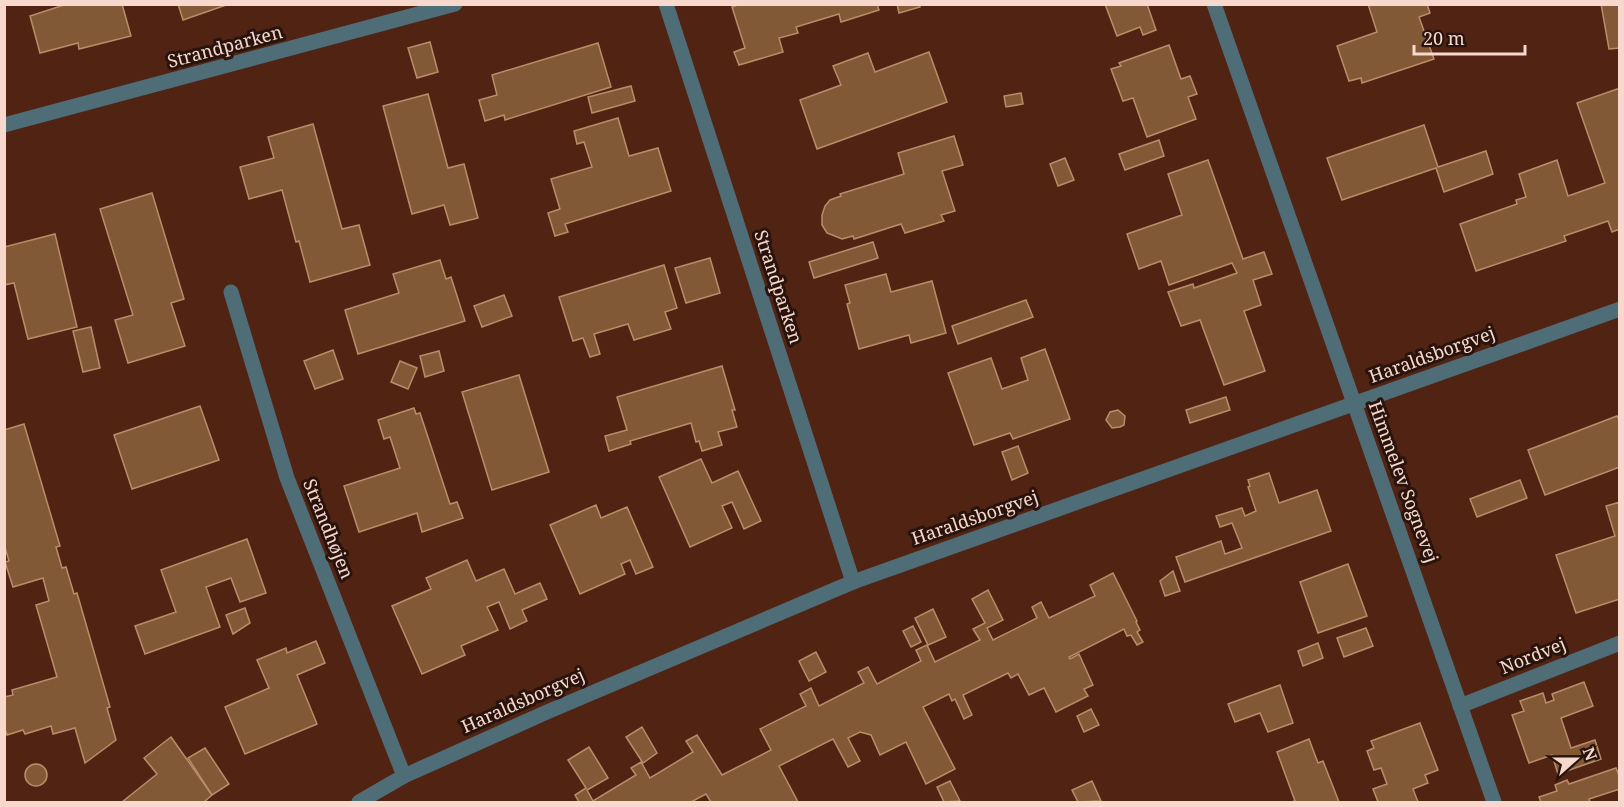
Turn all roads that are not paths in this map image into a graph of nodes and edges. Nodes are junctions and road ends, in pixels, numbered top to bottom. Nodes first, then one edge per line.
1 (455, 4) edge
2 (666, 4) edge
3 (1214, 4) edge
4 (4, 126) edge
5 (231, 292) dead end
6 (1620, 309) edge
7 (1355, 405) junction
8 (853, 582) junction
9 (1620, 643) edge
10 (1460, 706) junction
11 (404, 776) junction
12 (359, 802) edge
13 (1494, 802) edge

1 - 4 street, Strandparken
2 - 8 street, Strandparken
3 - 7 street, Himmelev Sognevej
5 - 11 street, Strandhøjen
6 - 7 street, Haraldsborgvej
7 - 8 street, Haraldsborgvej
7 - 10 street, Himmelev Sognevej
8 - 11 street, Haraldsborgvej
9 - 10 street, Nordvej
10 - 13 street, Himmelev Sognevej
11 - 12 street, Haraldsborgvej

